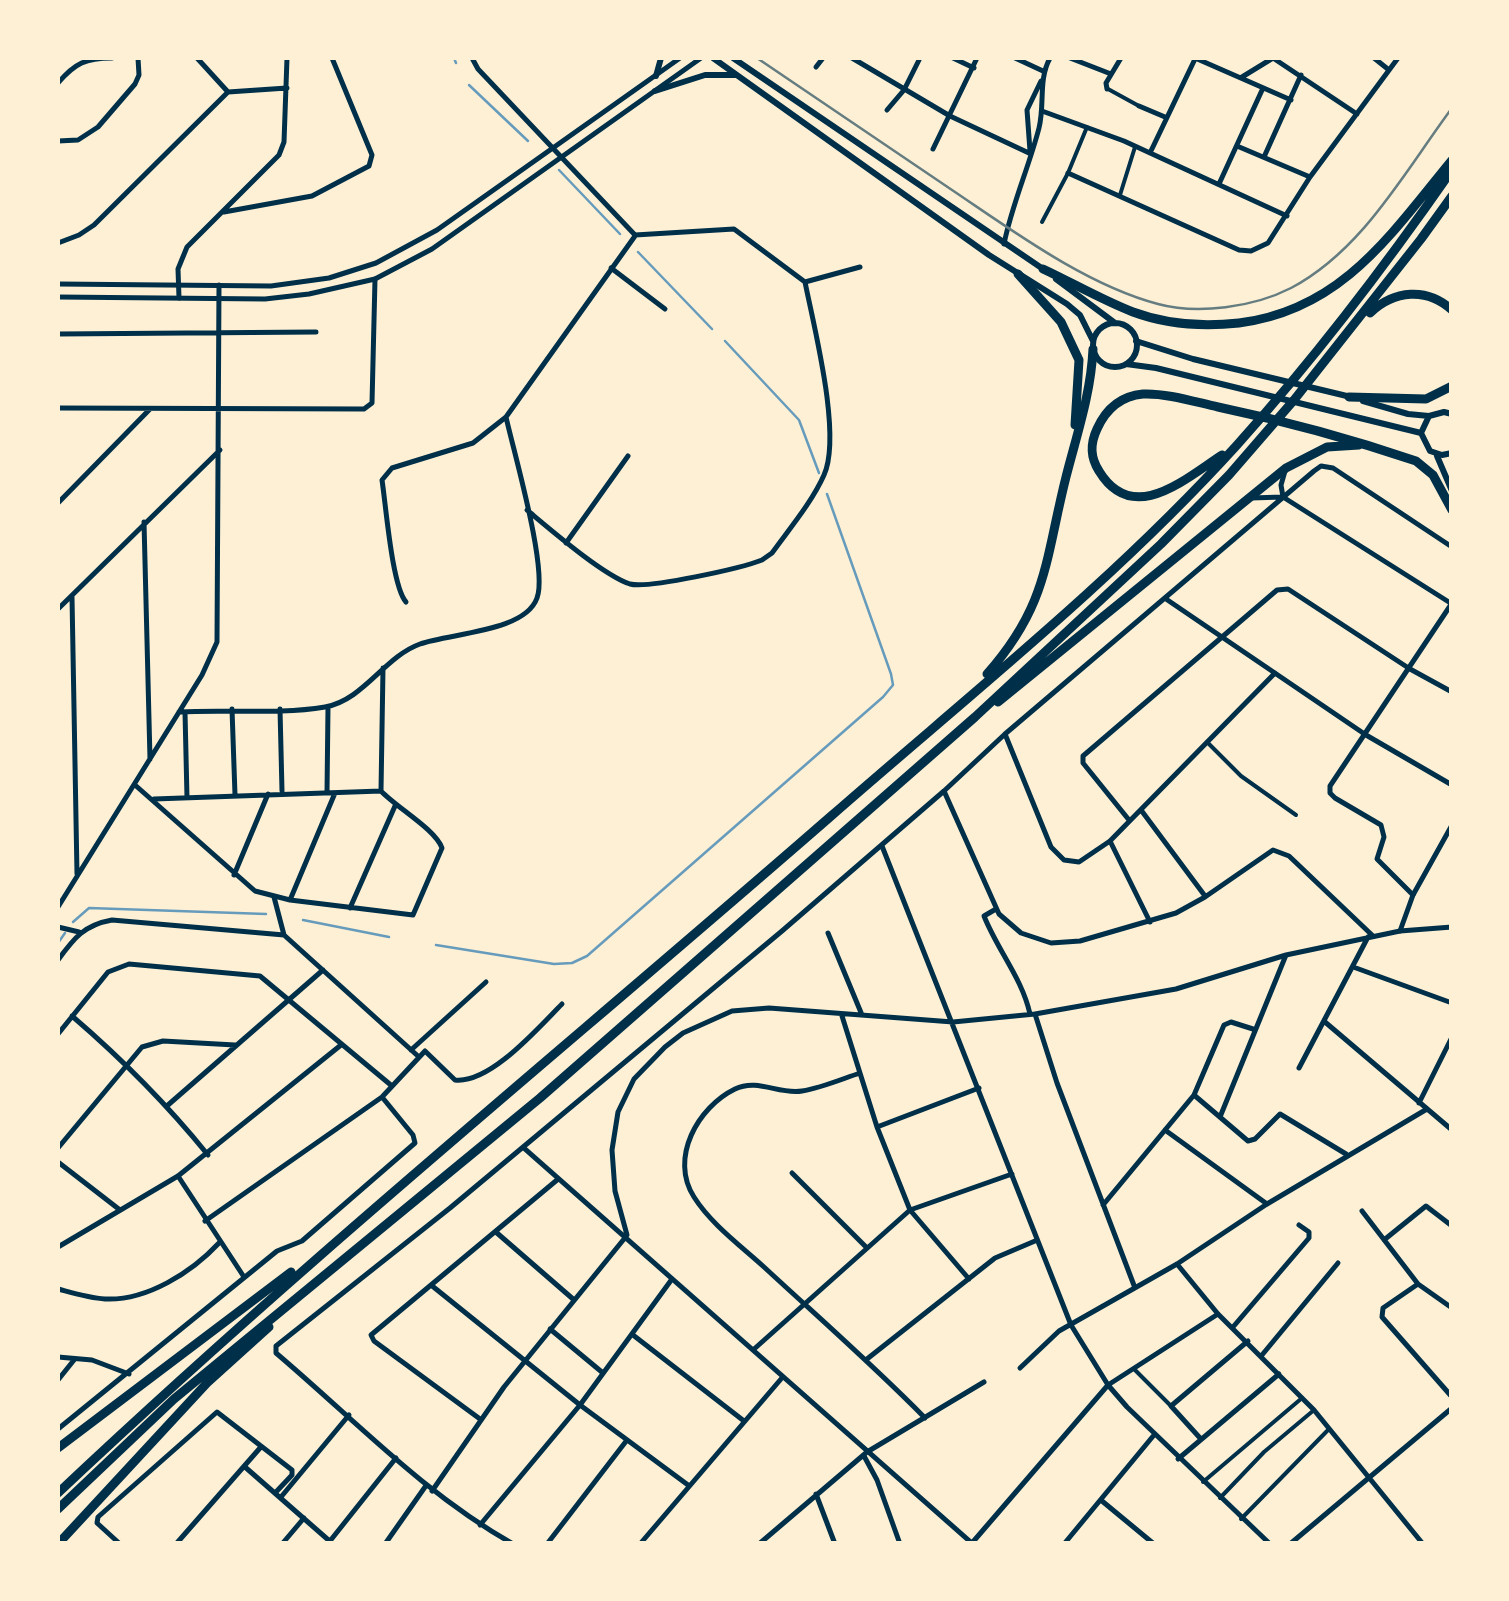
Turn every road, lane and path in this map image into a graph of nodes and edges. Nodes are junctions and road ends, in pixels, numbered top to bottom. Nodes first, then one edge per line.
1 (112, 58) edge
2 (138, 58) edge
3 (198, 58) edge
4 (287, 58) edge
5 (332, 58) edge
6 (472, 58) edge
7 (661, 58) edge
8 (680, 58) edge
9 (701, 58) edge
10 (712, 58) edge
11 (733, 58) edge
12 (823, 58) edge
13 (852, 58) edge
14 (920, 58) edge
15 (953, 58) edge
16 (977, 58) edge
17 (1014, 58) edge
18 (1050, 58) edge
19 (1070, 58) edge
20 (1121, 58) edge
21 (1195, 58) edge
22 (1273, 58) edge
23 (1374, 58) edge
24 (1398, 58) edge
25 (816, 67) dead end
26 (974, 68) junction
27 (1390, 70) junction
28 (1043, 71) junction
29 (1111, 74) junction
30 (738, 75) junction
31 (1301, 75) junction
32 (656, 76) junction
33 (1242, 77) junction
34 (1042, 79) junction
35 (58, 82) edge
36 (287, 88) junction
37 (1263, 88) junction
38 (1107, 89) joint
39 (904, 90) junction
40 (655, 91) junction
41 (228, 92) junction
42 (1291, 100) junction
43 (1140, 106) joint
44 (887, 110) dead end
45 (1042, 111) junction
46 (1357, 114) junction
47 (950, 116) junction
48 (1166, 117) junction
49 (1087, 126) junction
50 (58, 142) edge
51 (1135, 146) junction
52 (1237, 146) junction
53 (556, 148) junction
54 (932, 149) dead end
55 (1150, 153) junction
56 (1031, 154) junction
57 (563, 157) junction
58 (1264, 157) junction
59 (1452, 160) edge
60 (1452, 170) edge
61 (1068, 173) junction
62 (1310, 177) junction
63 (1219, 184) junction
64 (1120, 195) junction
65 (1452, 196) edge
66 (222, 212) junction
67 (1287, 216) junction
68 (1042, 222) dead end
69 (635, 235) junction
70 (58, 243) edge
71 (1004, 244) junction
72 (860, 267) dead end
73 (611, 268) junction
74 (1043, 269) junction
75 (1018, 274) junction
76 (375, 279) junction
77 (805, 282) junction
78 (58, 284) edge
79 (179, 286) junction
80 (219, 286) junction
81 (58, 297) edge
82 (179, 298) junction
83 (218, 300) junction
84 (666, 309) dead end
85 (1452, 310) edge
86 (1115, 323) junction
87 (218, 332) junction
88 (316, 332) dead end
89 (58, 334) edge
90 (1347, 336) junction
91 (1136, 341) junction
92 (1093, 345) junction
93 (1126, 364) junction
94 (1452, 386) edge
95 (1349, 397) junction
96 (152, 407) junction
97 (58, 408) edge
98 (220, 408) junction
99 (1452, 414) edge
100 (1430, 416) junction
101 (506, 417) junction
102 (1421, 433) junction
103 (1366, 444) junction
104 (1236, 446) junction
105 (220, 450) junction
106 (1452, 453) edge
107 (1072, 454) junction
108 (1436, 454) junction
109 (628, 456) dead end
110 (1286, 468) junction
111 (1452, 491) edge
112 (1251, 498) junction
113 (1284, 498) junction
114 (58, 503) edge
115 (527, 510) junction
116 (1452, 510) edge
117 (144, 522) junction
118 (566, 542) junction
119 (1452, 547) edge
120 (72, 597) junction
121 (1166, 599) junction
122 (406, 602) dead end
123 (1451, 604) edge
124 (58, 609) edge
125 (1222, 640) junction
126 (383, 668) junction
127 (1410, 669) junction
128 (1276, 673) junction
129 (1452, 692) edge
130 (964, 700) junction
131 (328, 706) junction
132 (232, 709) junction
133 (280, 710) junction
134 (182, 712) junction
135 (975, 717) junction
136 (1006, 734) junction
137 (1366, 735) junction
138 (1207, 742) junction
139 (150, 759) junction
140 (136, 785) junction
141 (1452, 785) edge
142 (381, 791) junction
143 (944, 791) junction
144 (282, 793) junction
145 (326, 793) junction
146 (335, 793) junction
147 (268, 794) junction
148 (235, 795) junction
149 (187, 798) junction
150 (152, 799) junction
151 (395, 806) junction
152 (1141, 810) junction
153 (1296, 815) dead end
154 (1129, 820) junction
155 (1452, 825) edge
156 (1110, 842) junction
157 (1452, 844) edge
158 (882, 845) junction
159 (1440, 845) junction
160 (77, 874) junction
161 (234, 875) junction
162 (1413, 895) junction
163 (274, 897) junction
164 (1205, 897) junction
165 (290, 900) junction
166 (58, 907) edge
167 (350, 908) junction
168 (996, 909) junction
169 (1150, 922) junction
170 (1452, 926) edge
171 (58, 927) edge
172 (1400, 931) junction
173 (79, 932) junction
174 (828, 933) dead end
175 (284, 935) junction
176 (1370, 937) junction
177 (1286, 955) junction
178 (58, 960) edge
179 (1354, 968) junction
180 (323, 970) junction
181 (486, 982) dead end
182 (292, 1000) junction
183 (1452, 1003) edge
184 (562, 1004) dead end
185 (1032, 1014) junction
186 (862, 1015) junction
187 (72, 1016) junction
188 (842, 1016) junction
189 (953, 1022) junction
190 (1325, 1022) junction
191 (1253, 1030) junction
192 (58, 1034) edge
193 (1452, 1037) edge
194 (655, 1038) junction
195 (235, 1045) junction
196 (342, 1045) junction
197 (664, 1047) junction
198 (411, 1050) junction
199 (419, 1057) junction
200 (126, 1063) junction
201 (1299, 1068) dead end
202 (860, 1073) junction
203 (392, 1086) junction
204 (979, 1088) junction
205 (1194, 1095) junction
206 (382, 1097) junction
207 (1419, 1103) junction
208 (168, 1106) junction
209 (1426, 1109) junction
210 (1220, 1117) junction
211 (877, 1126) junction
212 (1165, 1130) junction
213 (1452, 1130) edge
214 (58, 1148) edge
215 (524, 1148) junction
216 (208, 1155) junction
217 (1348, 1155) junction
218 (58, 1162) edge
219 (792, 1173) dead end
220 (1012, 1174) junction
221 (178, 1176) junction
222 (558, 1180) junction
223 (1267, 1204) junction
224 (1103, 1205) junction
225 (120, 1210) junction
226 (910, 1210) junction
227 (1362, 1211) dead end
228 (205, 1221) junction
229 (1300, 1225) dead end
230 (1452, 1226) edge
231 (497, 1233) junction
232 (337, 1238) junction
233 (624, 1239) junction
234 (1036, 1240) junction
235 (1384, 1240) junction
236 (220, 1243) junction
237 (866, 1247) junction
238 (58, 1248) edge
239 (1338, 1263) dead end
240 (1177, 1264) junction
241 (244, 1278) junction
242 (672, 1279) junction
243 (968, 1279) junction
244 (312, 1283) junction
245 (1418, 1284) junction
246 (432, 1285) junction
247 (1135, 1288) junction
248 (58, 1289) edge
249 (573, 1299) junction
250 (802, 1303) junction
251 (1452, 1308) edge
252 (1218, 1314) junction
253 (1071, 1325) junction
254 (1233, 1327) junction
255 (550, 1330) junction
256 (632, 1335) junction
257 (1248, 1341) junction
258 (753, 1350) junction
259 (1262, 1354) junction
260 (58, 1357) edge
261 (867, 1358) junction
262 (74, 1360) junction
263 (524, 1360) junction
264 (1020, 1368) dead end
265 (1134, 1368) junction
266 (1280, 1373) junction
267 (129, 1374) junction
268 (603, 1374) junction
269 (782, 1378) junction
270 (58, 1380) edge
271 (984, 1382) dead end
272 (1108, 1385) junction
273 (1452, 1397) edge
274 (1303, 1398) junction
275 (580, 1404) junction
276 (1171, 1406) junction
277 (1452, 1408) edge
278 (1314, 1410) junction
279 (152, 1412) junction
280 (349, 1415) junction
281 (925, 1418) junction
282 (480, 1419) junction
283 (744, 1421) junction
284 (59, 1425) edge
285 (1328, 1430) junction
286 (1154, 1435) junction
287 (1200, 1438) junction
288 (627, 1440) junction
289 (58, 1448) edge
290 (260, 1448) junction
291 (866, 1454) junction
292 (396, 1458) junction
293 (1178, 1459) junction
294 (245, 1467) junction
295 (1368, 1478) junction
296 (1203, 1482) junction
297 (688, 1485) junction
298 (428, 1489) junction
299 (58, 1493) edge
300 (816, 1494) junction
301 (279, 1495) junction
302 (100, 1496) junction
303 (1220, 1498) junction
304 (1102, 1500) junction
305 (58, 1509) edge
306 (304, 1518) junction
307 (1241, 1519) junction
308 (480, 1525) junction
309 (957, 1530) junction
310 (58, 1534) edge
311 (772, 1534) junction
312 (331, 1542) edge
313 (973, 1543) edge
314 (58, 1544) edge
315 (120, 1544) edge
316 (176, 1544) edge
317 (282, 1544) edge
318 (386, 1544) edge
319 (514, 1544) edge
320 (546, 1544) edge
321 (640, 1544) edge
322 (759, 1544) edge
323 (775, 1544) edge
324 (834, 1544) edge
325 (900, 1544) edge
326 (962, 1544) edge
327 (1064, 1544) edge
328 (1154, 1544) edge
329 (1270, 1544) edge
330 (1290, 1544) edge
331 (1423, 1544) edge

1 - 35 street
2 - 50 street
3 - 41 street
4 - 36 street
5 - 66 street
6 - 53 street
7 - 32 main road
8 - 32 street
9 - 40 street
10 - 30 main road
11 - 71 main road
12 - 25 street
13 - 39 street
14 - 39 street
15 - 26 street
16 - 26 street
17 - 28 street
18 - 28 street
19 - 29 street
20 - 29 street
21 - 33 street
21 - 48 street
22 - 31 street
22 - 33 street
23 - 27 street
24 - 27 street
26 - 47 street
27 - 46 street
28 - 34 street
29 - 38 street
30 - 40 main road
30 - 75 main road
31 - 42 street
31 - 46 street
32 - 53 street
33 - 37 street
34 - 45 street
34 - 56 street
36 - 41 street
36 - 66 street
37 - 42 street
37 - 52 street
38 - 43 street
39 - 44 street
39 - 47 street
40 - 57 street
41 - 70 street
42 - 58 street
43 - 48 street
45 - 49 street
45 - 56 street
46 - 62 street
47 - 54 street
47 - 56 street
48 - 55 street
49 - 51 street
49 - 61 street
51 - 55 street
51 - 64 street
52 - 58 street
52 - 63 street
53 - 57 street
53 - 80 street
55 - 63 street
56 - 71 street
57 - 69 street
57 - 76 street
58 - 62 street
59 - 74 highway
60 - 104 highway
61 - 64 street
61 - 68 street
62 - 67 street
63 - 67 street
64 - 67 street
65 - 90 highway
66 - 79 street
69 - 73 street
69 - 77 street
71 - 74 main road
72 - 77 street
73 - 84 street
73 - 101 street
74 - 86 main road
75 - 92 main road
75 - 107 highway
76 - 83 street
76 - 98 street
77 - 118 street
78 - 79 street
79 - 80 street
79 - 82 street
80 - 83 street
81 - 82 street
82 - 83 street
83 - 87 street
85 - 90 highway
86 - 91 main road
86 - 92 main road
87 - 88 street
87 - 89 street
87 - 98 street
90 - 135 highway
91 - 93 main road
91 - 95 main road
92 - 93 main road
92 - 107 highway
93 - 102 main road
94 - 95 highway
95 - 100 main road
96 - 97 street
96 - 98 street
96 - 114 street
98 - 105 street
99 - 100 main road
100 - 102 main road
101 - 115 street
101 - 122 street
102 - 108 main road
103 - 104 highway
103 - 110 highway
103 - 116 highway
104 - 130 highway
105 - 117 street
105 - 134 street
106 - 108 main road
107 - 130 highway
108 - 111 main road
109 - 118 street
110 - 112 highway
110 - 113 street
112 - 113 street
112 - 135 highway
113 - 119 street
113 - 121 street
113 - 123 street
115 - 118 street
115 - 126 street
117 - 120 street
117 - 139 street
120 - 124 street
120 - 160 street
121 - 125 street
121 - 136 street
123 - 127 street
125 - 127 street
125 - 128 street
125 - 154 street
126 - 131 street
126 - 142 street
127 - 129 street
127 - 137 street
128 - 137 street
128 - 138 street
130 - 232 highway
131 - 133 street
131 - 145 street
132 - 133 street
132 - 134 street
132 - 148 street
133 - 144 street
134 - 139 street
134 - 149 street
135 - 244 highway
136 - 143 street
136 - 156 street
137 - 141 street
137 - 162 street
138 - 152 street
138 - 153 street
139 - 140 street
140 - 150 street
140 - 160 street
142 - 146 street
142 - 151 street
143 - 158 street
143 - 168 street
144 - 145 street
144 - 147 street
145 - 146 street
146 - 165 street
147 - 148 street
147 - 161 street
148 - 149 street
149 - 150 street
150 - 161 street
151 - 167 street
151 - 167 street
152 - 154 street
152 - 164 street
154 - 156 street
155 - 159 street
156 - 169 street
157 - 159 street
158 - 189 street
158 - 194 street
159 - 162 street
160 - 166 street
161 - 163 street
162 - 172 street
163 - 165 street
163 - 175 street
164 - 169 street
164 - 176 street
165 - 167 street
168 - 169 street
168 - 185 street
170 - 172 street
171 - 173 street
172 - 176 street
173 - 175 street
173 - 178 street
174 - 186 street
175 - 180 street
176 - 177 street
176 - 179 street
177 - 185 street
177 - 191 street
179 - 183 street
179 - 190 street
180 - 182 street
180 - 198 street
181 - 198 street
182 - 187 street
182 - 195 street
182 - 196 street
184 - 199 street
185 - 189 street
185 - 224 street
186 - 188 street
186 - 189 street
187 - 192 street
187 - 200 street
188 - 197 street
188 - 202 street
189 - 204 street
190 - 201 street
190 - 207 street
191 - 205 street
191 - 210 street
193 - 207 street
194 - 197 street
194 - 215 street
195 - 200 street
195 - 208 street
196 - 203 street
196 - 216 street
197 - 233 street
198 - 199 street
199 - 203 street
200 - 208 street
200 - 214 street
202 - 211 street
202 - 250 street
203 - 206 street
204 - 211 street
204 - 220 street
205 - 210 street
205 - 212 street
206 - 228 street
206 - 241 street
207 - 209 street
208 - 216 street
209 - 213 street
209 - 217 street
210 - 217 street
211 - 226 street
212 - 223 street
212 - 224 street
215 - 222 street
215 - 280 street
216 - 221 street
217 - 223 street
218 - 225 street
219 - 237 street
220 - 226 street
220 - 234 street
221 - 225 street
221 - 228 street
222 - 231 street
222 - 233 street
223 - 240 street
224 - 247 street
225 - 238 street
226 - 237 street
226 - 243 street
227 - 235 street
228 - 236 street
229 - 254 street
230 - 235 street
231 - 246 street
231 - 249 street
232 - 279 highway
232 - 289 highway
233 - 242 street
233 - 249 street
234 - 243 street
234 - 253 street
235 - 245 street
236 - 241 street
236 - 248 street
237 - 250 street
239 - 259 street
240 - 247 street
240 - 252 street
241 - 267 street
242 - 256 street
242 - 258 street
243 - 261 street
244 - 279 highway
244 - 302 highway
245 - 251 street
245 - 273 street
246 - 263 street
246 - 282 street
247 - 253 street
249 - 255 street
250 - 258 street
250 - 261 street
252 - 254 street
252 - 265 street
253 - 264 street
253 - 272 street
254 - 257 street
255 - 263 street
255 - 268 street
256 - 268 street
256 - 283 street
257 - 259 street
257 - 276 street
258 - 269 street
259 - 266 street
260 - 262 street
261 - 281 street
262 - 267 street
262 - 270 street
263 - 275 street
263 - 282 street
265 - 272 street
265 - 276 street
266 - 274 street
266 - 287 street
267 - 284 street
268 - 275 street
269 - 283 street
269 - 291 street
271 - 281 street
272 - 286 street
272 - 313 street
274 - 278 street
274 - 296 street
275 - 288 street
275 - 308 street
276 - 287 street
277 - 295 street
278 - 285 street
278 - 303 street
279 - 299 highway
279 - 305 highway
280 - 292 street
280 - 301 street
281 - 291 street
282 - 298 street
283 - 297 street
285 - 295 street
285 - 307 street
286 - 293 street
286 - 304 street
287 - 293 street
288 - 297 street
288 - 320 street
290 - 294 street
290 - 301 street
290 - 315 street
291 - 300 street
291 - 309 street
291 - 325 street
292 - 298 street
292 - 312 street
293 - 296 street
294 - 301 street
294 - 316 street
295 - 330 street
295 - 331 street
296 - 303 street
297 - 321 street
298 - 308 street
298 - 318 street
300 - 311 street
300 - 324 street
301 - 306 street
302 - 310 highway
302 - 314 highway
303 - 307 street
304 - 327 street
304 - 328 street
306 - 312 street
306 - 317 street
307 - 329 street
308 - 319 street
309 - 313 street
309 - 326 street
311 - 322 street
311 - 323 street

